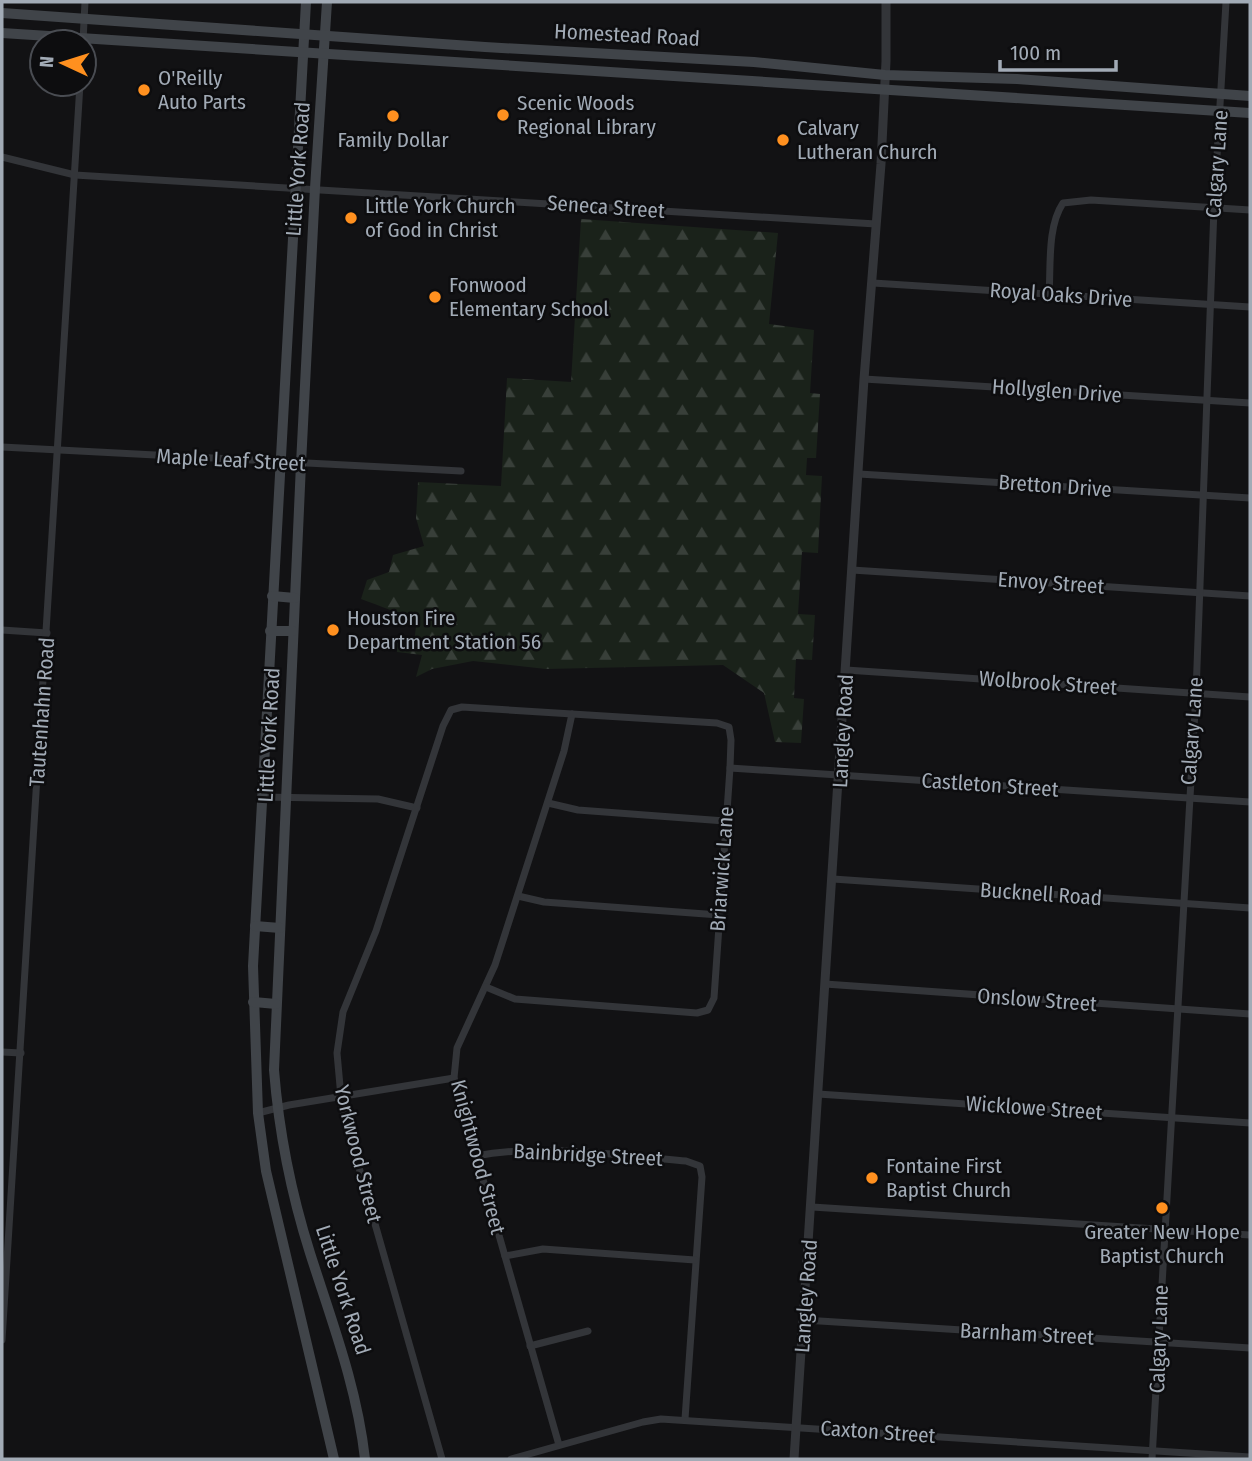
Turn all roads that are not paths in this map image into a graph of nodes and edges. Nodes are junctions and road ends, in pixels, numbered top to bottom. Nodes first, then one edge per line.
1 (85, 2) edge
2 (306, 2) edge
3 (327, 2) edge
4 (887, 2) edge
5 (1226, 2) edge
6 (2, 13) edge
7 (84, 19) junction
8 (84, 28) edge
9 (2, 33) edge
10 (304, 34) junction
11 (28, 35) edge
12 (326, 36) junction
13 (98, 41) edge
14 (485, 47) junction
15 (303, 51) junction
16 (325, 54) junction
17 (754, 62) junction
18 (484, 63) junction
19 (886, 75) junction
20 (1017, 79) junction
21 (754, 80) junction
22 (1094, 85) junction
23 (885, 89) junction
24 (1222, 94) junction
25 (1250, 96) edge
26 (1015, 97) junction
27 (79, 98) edge
28 (1094, 103) junction
29 (1220, 111) junction
30 (1250, 113) edge
31 (2, 157) edge
32 (75, 175) junction
33 (315, 188) junction
34 (294, 189) junction
35 (1214, 208) junction
36 (1250, 211) edge
37 (876, 224) junction
38 (873, 283) junction
39 (1049, 294) junction
40 (1210, 305) junction
41 (1250, 307) edge
42 (864, 379) junction
43 (1206, 400) junction
44 (1250, 403) edge
45 (2, 447) edge
46 (58, 450) junction
47 (279, 462) junction
48 (301, 464) junction
49 (461, 471) dead end
50 (859, 474) junction
51 (1204, 495) junction
52 (1250, 498) edge
53 (852, 570) junction
54 (1199, 592) junction
55 (272, 596) junction
56 (1250, 596) edge
57 (295, 598) junction
58 (2, 630) edge
59 (270, 631) junction
60 (293, 631) junction
61 (47, 633) junction
62 (846, 670) junction
63 (1196, 693) junction
64 (1250, 697) edge
65 (572, 714) junction
66 (730, 768) junction
67 (840, 775) junction
68 (262, 797) junction
69 (285, 798) junction
70 (1188, 798) junction
71 (1250, 802) edge
72 (548, 803) junction
73 (417, 808) junction
74 (725, 821) junction
75 (833, 879) junction
76 (518, 896) junction
77 (1183, 904) junction
78 (1250, 908) edge
79 (719, 915) junction
80 (255, 926) junction
81 (280, 928) junction
82 (825, 984) junction
83 (486, 987) junction
84 (253, 1002) junction
85 (276, 1004) junction
86 (1177, 1010) junction
87 (1250, 1014) edge
88 (2, 1052) edge
89 (21, 1053) junction
90 (454, 1079) junction
91 (818, 1094) junction
92 (340, 1097) junction
93 (277, 1107) junction
94 (258, 1113) junction
95 (1171, 1118) junction
96 (1250, 1123) edge
97 (476, 1156) junction
98 (812, 1207) junction
99 (1164, 1229) junction
100 (1250, 1235) edge
101 (505, 1256) junction
102 (695, 1260) junction
103 (804, 1320) junction
104 (587, 1331) dead end
105 (2, 1340) edge
106 (1158, 1342) junction
107 (530, 1346) junction
108 (1250, 1348) edge
109 (685, 1419) junction
110 (796, 1426) junction
111 (559, 1445) junction
112 (1153, 1450) junction
113 (1250, 1457) edge
114 (334, 1459) edge
115 (365, 1459) edge
116 (442, 1459) edge
117 (511, 1459) edge
118 (794, 1459) edge
119 (1152, 1459) edge

1 - 7 street
2 - 10 main road, Little York Road
3 - 12 main road, Little York Road
4 - 19 street, Langley Road
5 - 24 street, Calgary Lane
6 - 7 main road, Homestead Road
7 - 8 street
7 - 10 main road, Homestead Road
9 - 11 main road, Homestead Road
10 - 12 main road, Homestead Road
10 - 15 main road, Little York Road
12 - 14 main road, Homestead Road
12 - 16 main road, Little York Road
13 - 15 main road, Homestead Road
14 - 17 main road, Homestead Road
14 - 18 main road
15 - 16 main road, Homestead Road
15 - 34 main road, Little York Road
16 - 18 main road, Homestead Road
16 - 33 main road, Little York Road
17 - 19 main road, Homestead Road
17 - 21 main road
18 - 21 main road, Homestead Road
19 - 20 main road, Homestead Road
19 - 23 street, Langley Road
20 - 22 main road, Homestead Road
20 - 26 main road
21 - 23 main road, Homestead Road
22 - 24 main road, Homestead Road
22 - 28 main road
23 - 26 main road, Homestead Road
23 - 37 street, Langley Road
24 - 25 main road, Homestead Road
24 - 29 street, Calgary Lane
26 - 28 main road, Homestead Road
27 - 32 street, Tautenhahn Road
28 - 29 main road, Homestead Road
29 - 30 main road, Homestead Road
29 - 35 street, Calgary Lane
31 - 32 street, Seneca Street
32 - 34 street, Seneca Street
32 - 46 street, Tautenhahn Road
33 - 34 street, Seneca Street
33 - 37 street, Seneca Street
33 - 48 main road, Little York Road
34 - 47 main road, Little York Road
35 - 36 street
35 - 39 street
35 - 40 street, Calgary Lane
37 - 38 street, Langley Road
38 - 39 street, Royal Oaks Drive
38 - 42 street, Langley Road
39 - 40 street, Royal Oaks Drive
40 - 41 street, Royal Oaks Drive
40 - 43 street, Calgary Lane
42 - 43 street, Hollyglen Drive
42 - 50 street, Langley Road
43 - 44 street, Hollyglen Drive
43 - 51 street, Calgary Lane
45 - 46 street, Maple Leaf Street
46 - 47 street, Maple Leaf Street
46 - 61 street, Tautenhahn Road
47 - 48 street, Maple Leaf Street
47 - 55 main road, Little York Road
48 - 49 street, Maple Leaf Street
48 - 57 main road, Little York Road
50 - 51 street, Bretton Drive
50 - 53 street, Langley Road
51 - 52 street, Bretton Drive
51 - 54 street, Calgary Lane
53 - 54 street, Envoy Street
53 - 62 street, Langley Road
54 - 56 street, Envoy Street
54 - 63 street, Calgary Lane
55 - 57 main road
55 - 59 main road, Little York Road
57 - 60 main road, Little York Road
58 - 61 street
59 - 60 main road
59 - 68 main road, Little York Road
60 - 69 main road, Little York Road
61 - 89 street, Tautenhahn Road
62 - 63 street, Wolbrook Street
62 - 67 street, Langley Road
63 - 64 street, Wolbrook Street
63 - 70 street, Calgary Lane
65 - 66 street, Briarwick Lane
65 - 72 street, Knightwood Street
65 - 73 street, Yorkwood Street
66 - 67 street, Castleton Street
66 - 74 street, Briarwick Lane
67 - 70 street, Castleton Street
67 - 75 street, Langley Road
68 - 69 street
68 - 80 main road, Little York Road
69 - 73 street
69 - 81 main road, Little York Road
70 - 71 street, Castleton Street
70 - 77 street, Calgary Lane
72 - 74 street
72 - 76 street, Knightwood Street
73 - 92 street, Yorkwood Street
74 - 79 street, Briarwick Lane
75 - 77 street, Bucknell Road
75 - 82 street, Langley Road
76 - 79 street
76 - 83 street, Knightwood Street
77 - 78 street, Bucknell Road
77 - 86 street, Calgary Lane
79 - 83 street, Briarwick Lane
80 - 81 main road
80 - 84 main road, Little York Road
81 - 85 main road, Little York Road
82 - 86 street, Onslow Street
82 - 91 street, Langley Road
83 - 90 street, Knightwood Street
84 - 85 main road
84 - 94 main road, Little York Road
85 - 93 main road, Little York Road
86 - 87 street, Onslow Street
86 - 95 street, Calgary Lane
88 - 89 street
89 - 105 street, Tautenhahn Road
90 - 92 street
90 - 97 street, Knightwood Street
91 - 95 street, Wicklowe Street
91 - 98 street, Langley Road
92 - 93 street
92 - 116 street, Yorkwood Street
93 - 94 street
93 - 115 main road, Little York Road
94 - 114 main road, Little York Road
95 - 96 street, Wicklowe Street
95 - 99 street, Calgary Lane
97 - 101 street, Knightwood Street
97 - 102 street, Bainbridge Street
98 - 99 street
98 - 103 street, Langley Road
99 - 100 street
99 - 106 street, Calgary Lane
101 - 102 street
101 - 107 street, Knightwood Street
102 - 109 street
103 - 106 street, Barnham Street
103 - 110 street, Langley Road
104 - 107 street
106 - 108 street, Barnham Street
106 - 112 street, Calgary Lane
107 - 111 street, Knightwood Street
109 - 110 street, Caxton Street
109 - 111 street, Caxton Street
110 - 112 street, Caxton Street
110 - 118 street, Langley Road
111 - 117 street, Caxton Street
112 - 113 street, Caxton Street
112 - 119 street, Calgary Lane

